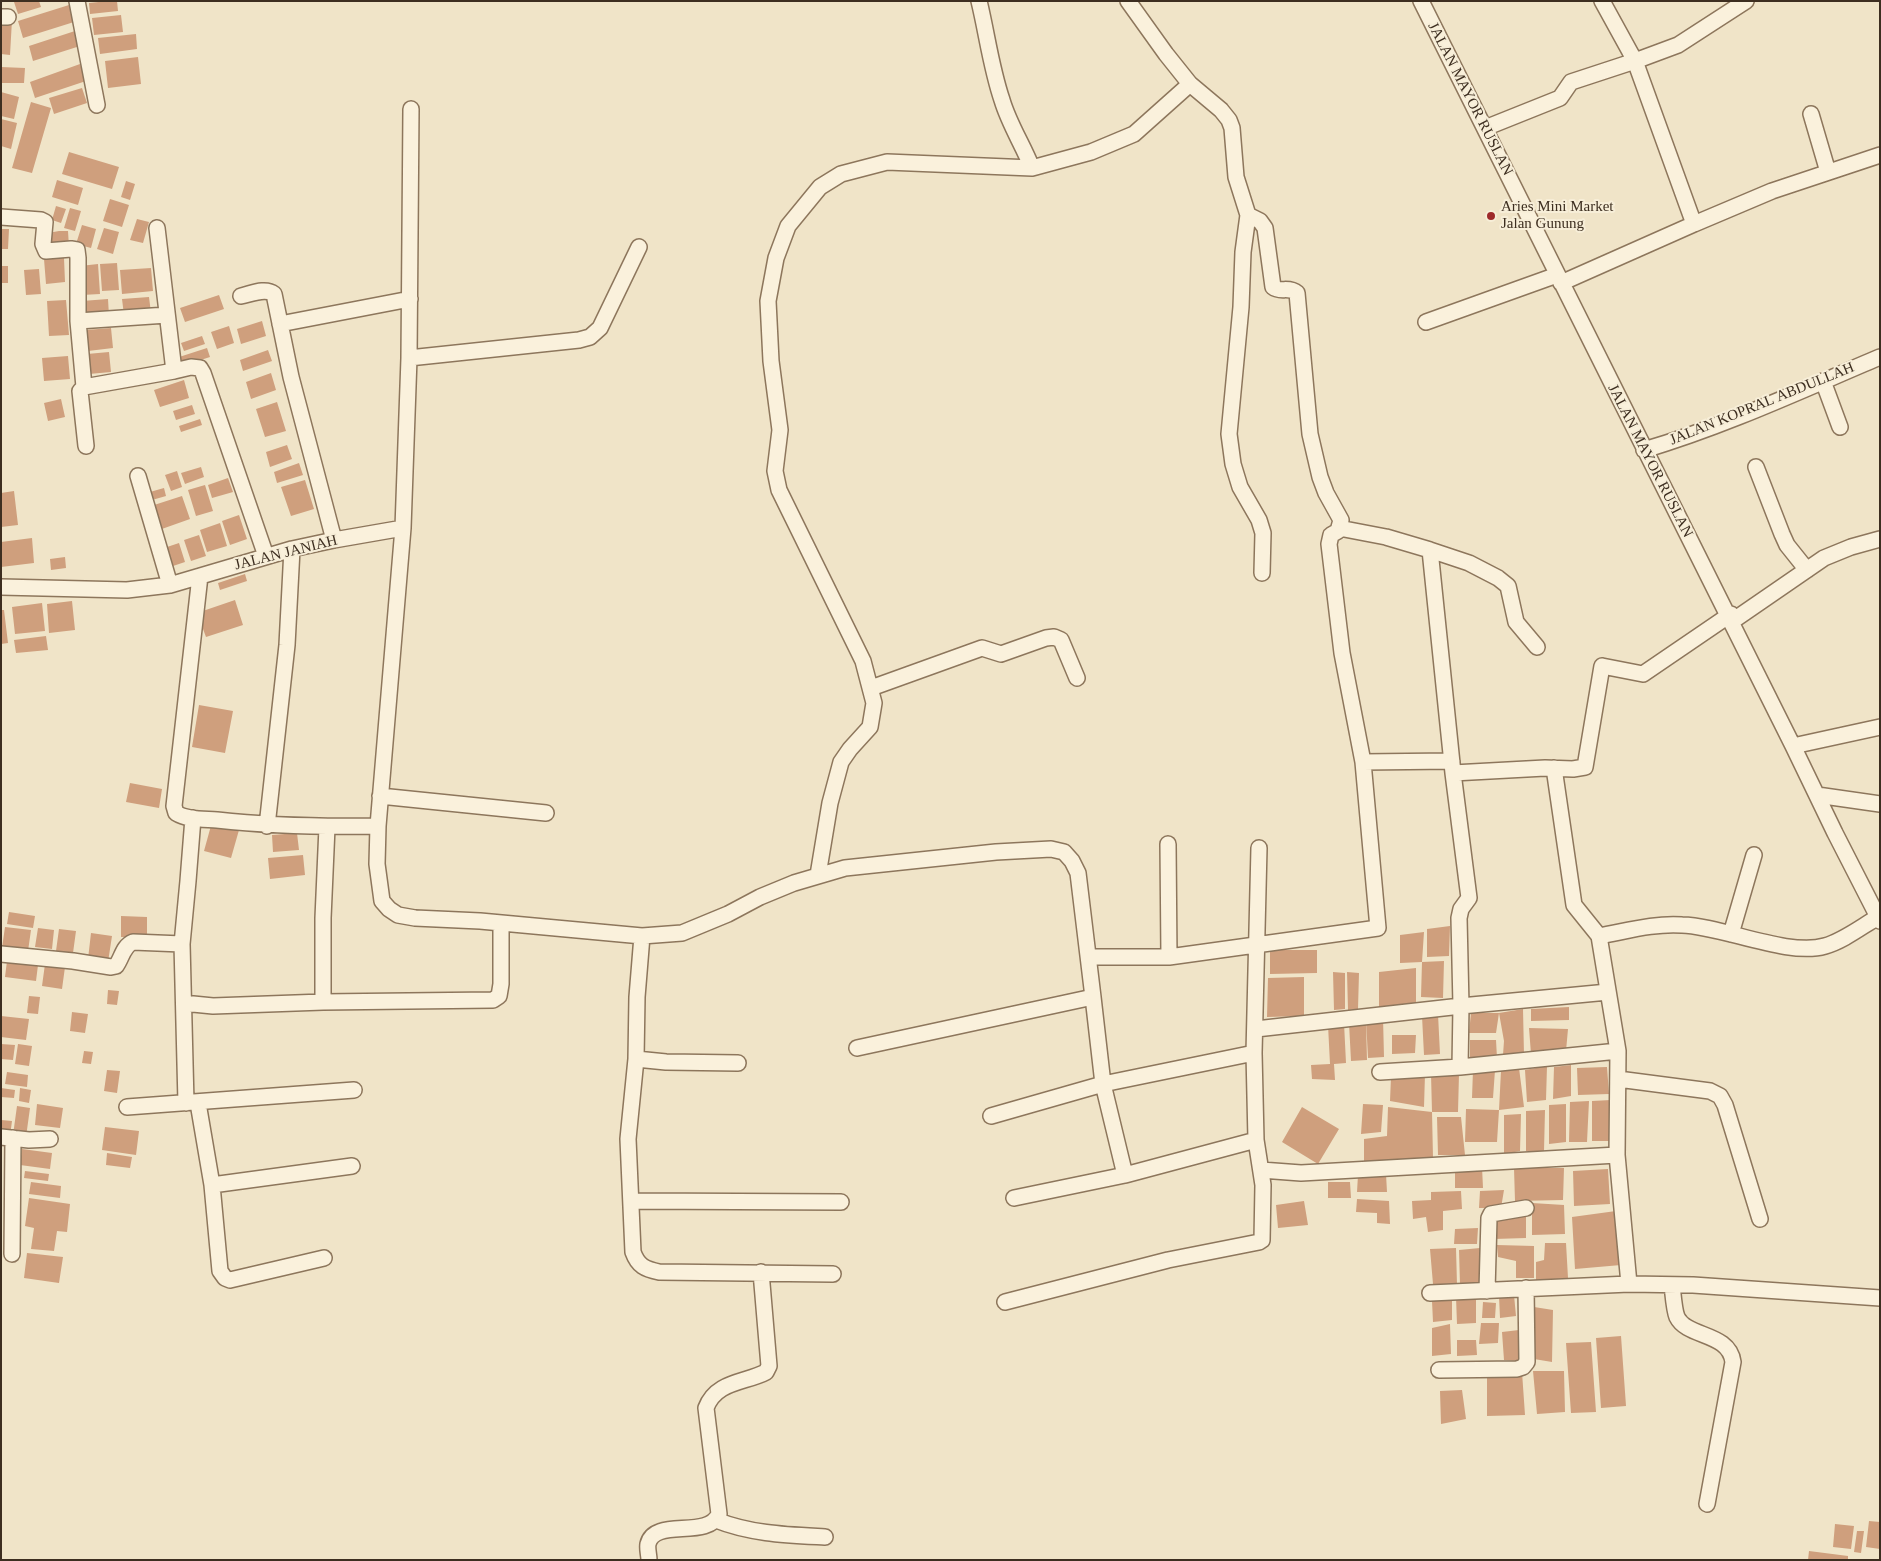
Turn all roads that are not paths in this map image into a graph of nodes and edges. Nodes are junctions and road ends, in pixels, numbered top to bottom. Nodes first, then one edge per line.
1 (77, 1) edge
2 (979, 1) edge
3 (1128, 1) edge
4 (1421, 1) edge
5 (1602, 1) edge
6 (1746, 1) edge
7 (1635, 61) junction
8 (1190, 84) junction
9 (96, 105) dead end
10 (411, 109) dead end
11 (1811, 114) dead end
12 (1485, 128) junction
13 (1880, 155) edge
14 (1032, 168) junction
15 (1828, 172) junction
16 (1248, 215) junction
17 (1, 217) edge
18 (1694, 224) junction
19 (157, 228) dead end
20 (639, 247) dead end
21 (1559, 279) junction
22 (242, 296) dead end
23 (410, 299) junction
24 (167, 315) junction
25 (78, 320) junction
26 (1426, 322) dead end
27 (280, 324) junction
28 (1880, 357) edge
29 (409, 358) junction
30 (174, 371) junction
31 (1823, 381) junction
32 (84, 388) junction
33 (1840, 427) dead end
34 (86, 446) dead end
35 (1644, 450) junction
36 (1756, 467) dead end
37 (138, 476) dead end
38 (403, 528) junction
39 (1339, 528) junction
40 (1880, 539) edge
41 (334, 540) junction
42 (292, 549) junction
43 (1430, 550) junction
44 (266, 556) junction
45 (1807, 570) junction
46 (1262, 573) dead end
47 (200, 576) junction
48 (170, 585) junction
49 (1, 587) edge
50 (1731, 618) junction
51 (1537, 647) dead end
52 (1077, 678) dead end
53 (871, 688) junction
54 (1880, 727) edge
55 (1793, 746) junction
56 (1363, 762) junction
57 (1452, 767) junction
58 (1554, 768) junction
59 (1817, 795) junction
60 (380, 796) junction
61 (1880, 804) edge
62 (546, 813) dead end
63 (192, 818) junction
64 (267, 826) junction
65 (378, 826) junction
66 (327, 827) junction
67 (1168, 844) dead end
68 (1259, 848) dead end
69 (1754, 855) dead end
70 (818, 875) junction
71 (1879, 919) edge
72 (501, 923) junction
73 (1731, 934) junction
74 (642, 936) junction
75 (1599, 936) junction
76 (182, 944) junction
77 (1256, 946) junction
78 (1, 954) edge
79 (1089, 957) junction
80 (1169, 957) junction
81 (1608, 992) junction
82 (1093, 998) junction
83 (323, 1002) junction
84 (184, 1005) junction
85 (1461, 1006) junction
86 (1256, 1029) junction
87 (857, 1048) dead end
88 (1618, 1051) junction
89 (1254, 1053) junction
90 (636, 1059) junction
91 (738, 1064) dead end
92 (1460, 1066) junction
93 (1380, 1072) dead end
94 (1618, 1079) junction
95 (1103, 1084) junction
96 (354, 1090) dead end
97 (192, 1103) junction
98 (127, 1108) dead end
99 (990, 1116) dead end
100 (7, 1138) edge
101 (50, 1139) dead end
102 (1256, 1140) junction
103 (1617, 1155) junction
104 (352, 1166) dead end
105 (1262, 1170) junction
106 (1124, 1175) junction
107 (212, 1185) junction
108 (1014, 1198) dead end
109 (632, 1201) junction
110 (841, 1202) dead end
111 (1526, 1208) dead end
112 (1760, 1219) dead end
113 (12, 1254) dead end
114 (324, 1258) dead end
115 (761, 1272) junction
116 (832, 1274) dead end
117 (1629, 1284) junction
118 (1672, 1285) junction
119 (1526, 1288) junction
120 (1487, 1291) junction
121 (1430, 1293) dead end
122 (1880, 1298) edge
123 (1005, 1302) dead end
124 (1439, 1370) dead end
125 (1707, 1504) dead end
126 (716, 1520) junction
127 (825, 1537) dead end
128 (649, 1560) edge

1 - 9 street
2 - 14 street
3 - 8 street
4 - 12 street, JALAN MAYOR RUSLAN
5 - 7 street
6 - 7 street
7 - 12 street
7 - 18 street
8 - 14 street
8 - 16 street
10 - 23 street
11 - 15 street
12 - 21 street, JALAN MAYOR RUSLAN
13 - 15 street
14 - 53 street
15 - 18 street
16 - 39 street
16 - 46 street
17 - 25 street
18 - 21 street
19 - 24 street
20 - 29 street
21 - 26 street
21 - 35 street, JALAN MAYOR RUSLAN
22 - 27 street
23 - 27 street
23 - 29 street
24 - 25 street
24 - 30 street
25 - 32 street
27 - 41 street
28 - 31 street, JALAN KOPRAL ABDULLAH
29 - 38 street
30 - 32 street
30 - 44 street
31 - 33 street
31 - 35 street, JALAN KOPRAL ABDULLAH
32 - 34 street
35 - 50 street, JALAN MAYOR RUSLAN
36 - 45 street
37 - 48 street
38 - 41 street, JALAN JANIAH
38 - 60 street
39 - 43 street
39 - 56 street
40 - 45 street
41 - 42 street, JALAN JANIAH
42 - 44 street, JALAN JANIAH
42 - 64 street
43 - 51 street
43 - 57 street
44 - 47 street, JALAN JANIAH
45 - 50 street
47 - 48 street, JALAN JANIAH
47 - 63 street
48 - 49 street, JALAN JANIAH
50 - 55 street, JALAN MAYOR RUSLAN
50 - 58 street
52 - 53 street
53 - 70 street
54 - 55 street
55 - 59 street, JALAN MAYOR RUSLAN
56 - 57 street
56 - 77 street
57 - 58 street
57 - 85 street
58 - 75 street
59 - 61 street
59 - 71 street, JALAN MAYOR RUSLAN
60 - 62 street
60 - 65 street
63 - 64 street
63 - 76 street
64 - 66 street
65 - 66 street
65 - 72 street
66 - 83 street
67 - 80 street
68 - 77 street
69 - 73 street
70 - 74 street
70 - 79 street
71 - 73 street
72 - 74 street
72 - 83 street
73 - 75 street
74 - 90 street
75 - 81 street
76 - 78 street
76 - 84 street
77 - 80 street
77 - 86 street
79 - 80 street
79 - 82 street
81 - 85 street
81 - 88 street
82 - 87 street
82 - 95 street
83 - 84 street
84 - 97 street
85 - 86 street
85 - 92 street
86 - 89 street
88 - 92 street
88 - 94 street
89 - 95 street
89 - 102 street
90 - 91 street
90 - 109 street
92 - 93 street
94 - 103 street
94 - 112 street
95 - 99 street
95 - 106 street
96 - 97 street
97 - 98 street
97 - 107 street
100 - 101 street
100 - 113 street
102 - 105 street
102 - 106 street
103 - 105 street
103 - 117 street
104 - 107 street
105 - 123 street
106 - 108 street
107 - 114 street
109 - 110 street
109 - 115 street
111 - 120 street
115 - 116 street
115 - 126 street
117 - 118 street
117 - 119 street
118 - 122 street
118 - 125 street
119 - 120 street
119 - 124 street
120 - 121 street
126 - 127 street
126 - 128 street

